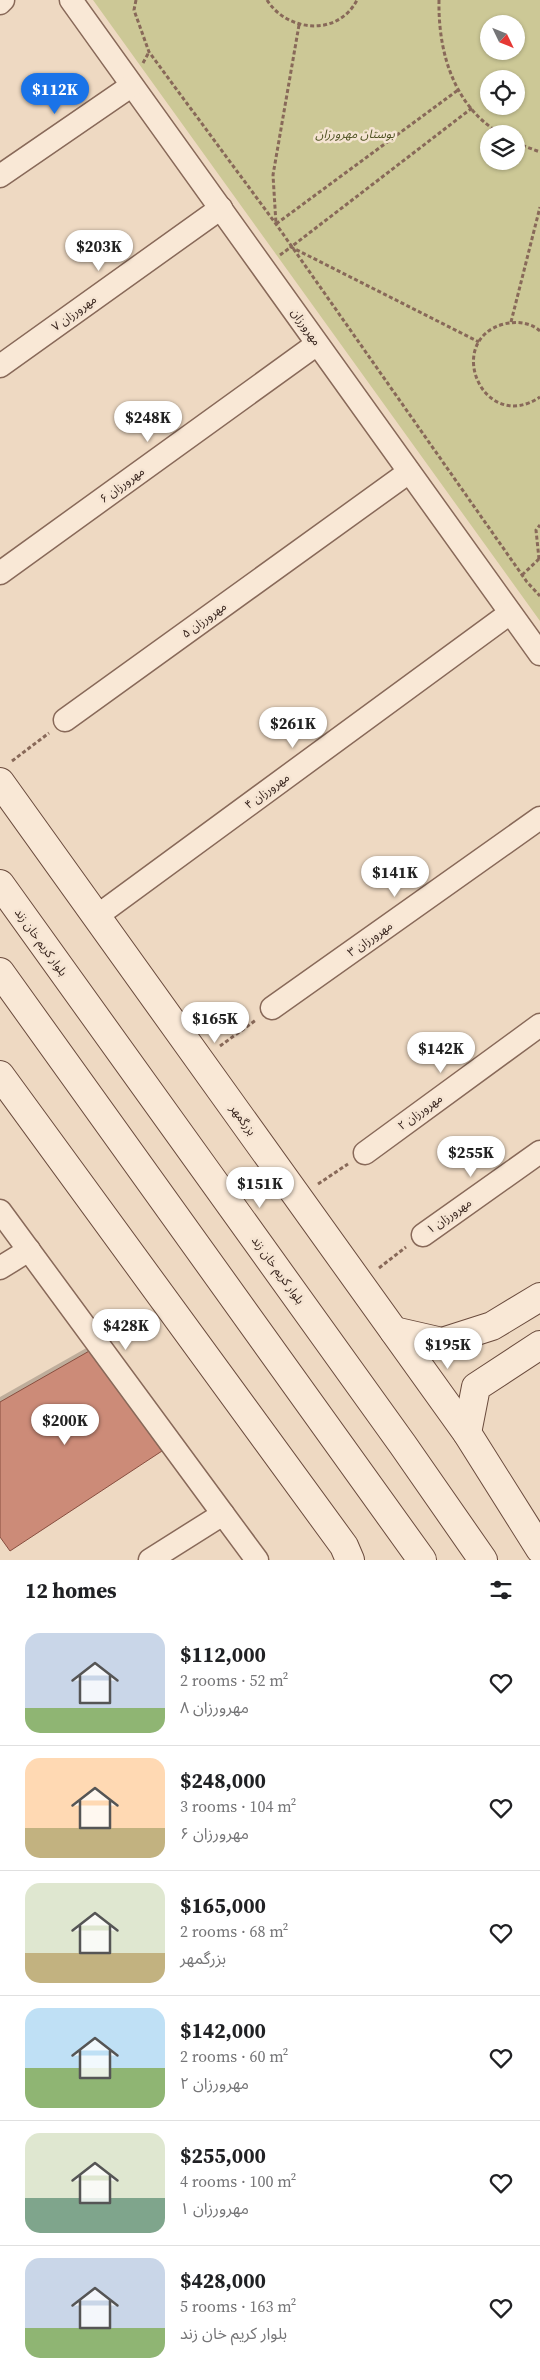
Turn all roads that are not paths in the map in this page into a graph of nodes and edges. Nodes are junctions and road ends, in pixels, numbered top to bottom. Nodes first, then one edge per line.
1 (3, 0) edge
2 (71, 0) edge
3 (0, 2) edge
4 (131, 86) junction
5 (0, 176) edge
6 (221, 208) junction
7 (318, 344) junction
8 (0, 366) edge
9 (409, 472) junction
10 (0, 573) edge
11 (510, 613) junction
12 (540, 654) edge
13 (65, 720) road end
14 (4, 773) edge
15 (540, 818) edge
16 (0, 884) edge
17 (97, 916) junction
18 (0, 972) edge
19 (272, 1008) road end
20 (540, 1026) edge
21 (0, 1074) edge
22 (540, 1152) edge
23 (365, 1153) road end
24 (0, 1210) edge
25 (423, 1235) road end
26 (29, 1250) junction
27 (0, 1268) edge
28 (540, 1297) edge
29 (394, 1331) junction
30 (540, 1345) edge
31 (467, 1434) junction
32 (223, 1514) junction
33 (540, 1549) edge
34 (150, 1560) edge
35 (257, 1560) edge
36 (350, 1560) edge
37 (422, 1560) edge
38 (483, 1560) edge

1 - 3 street
2 - 4 street, مهرورزان
4 - 5 street
4 - 6 street, مهرورزان
6 - 7 street, مهرورزان
6 - 8 street, مهرورزان ۷
7 - 9 street, مهرورزان
7 - 10 street, مهرورزان ۶
9 - 11 street, مهرورزان
9 - 13 street, مهرورزان ۵
11 - 12 street, مهرورزان
11 - 17 street, مهرورزان ۴
14 - 17 main road, بزرگمهر
15 - 19 street, مهرورزان ۳
16 - 38 main road, بلوار کریم خان زند
17 - 29 main road, بزرگمهر
18 - 37 main road
20 - 23 street, مهرورزان ۲
21 - 36 main road
22 - 25 street, مهرورزان ۱
24 - 26 street
26 - 27 street
26 - 32 street
28 - 29 main road
29 - 31 main road, بزرگمهر
30 - 31 main road
31 - 33 main road, بزرگمهر
32 - 34 street
32 - 35 street

